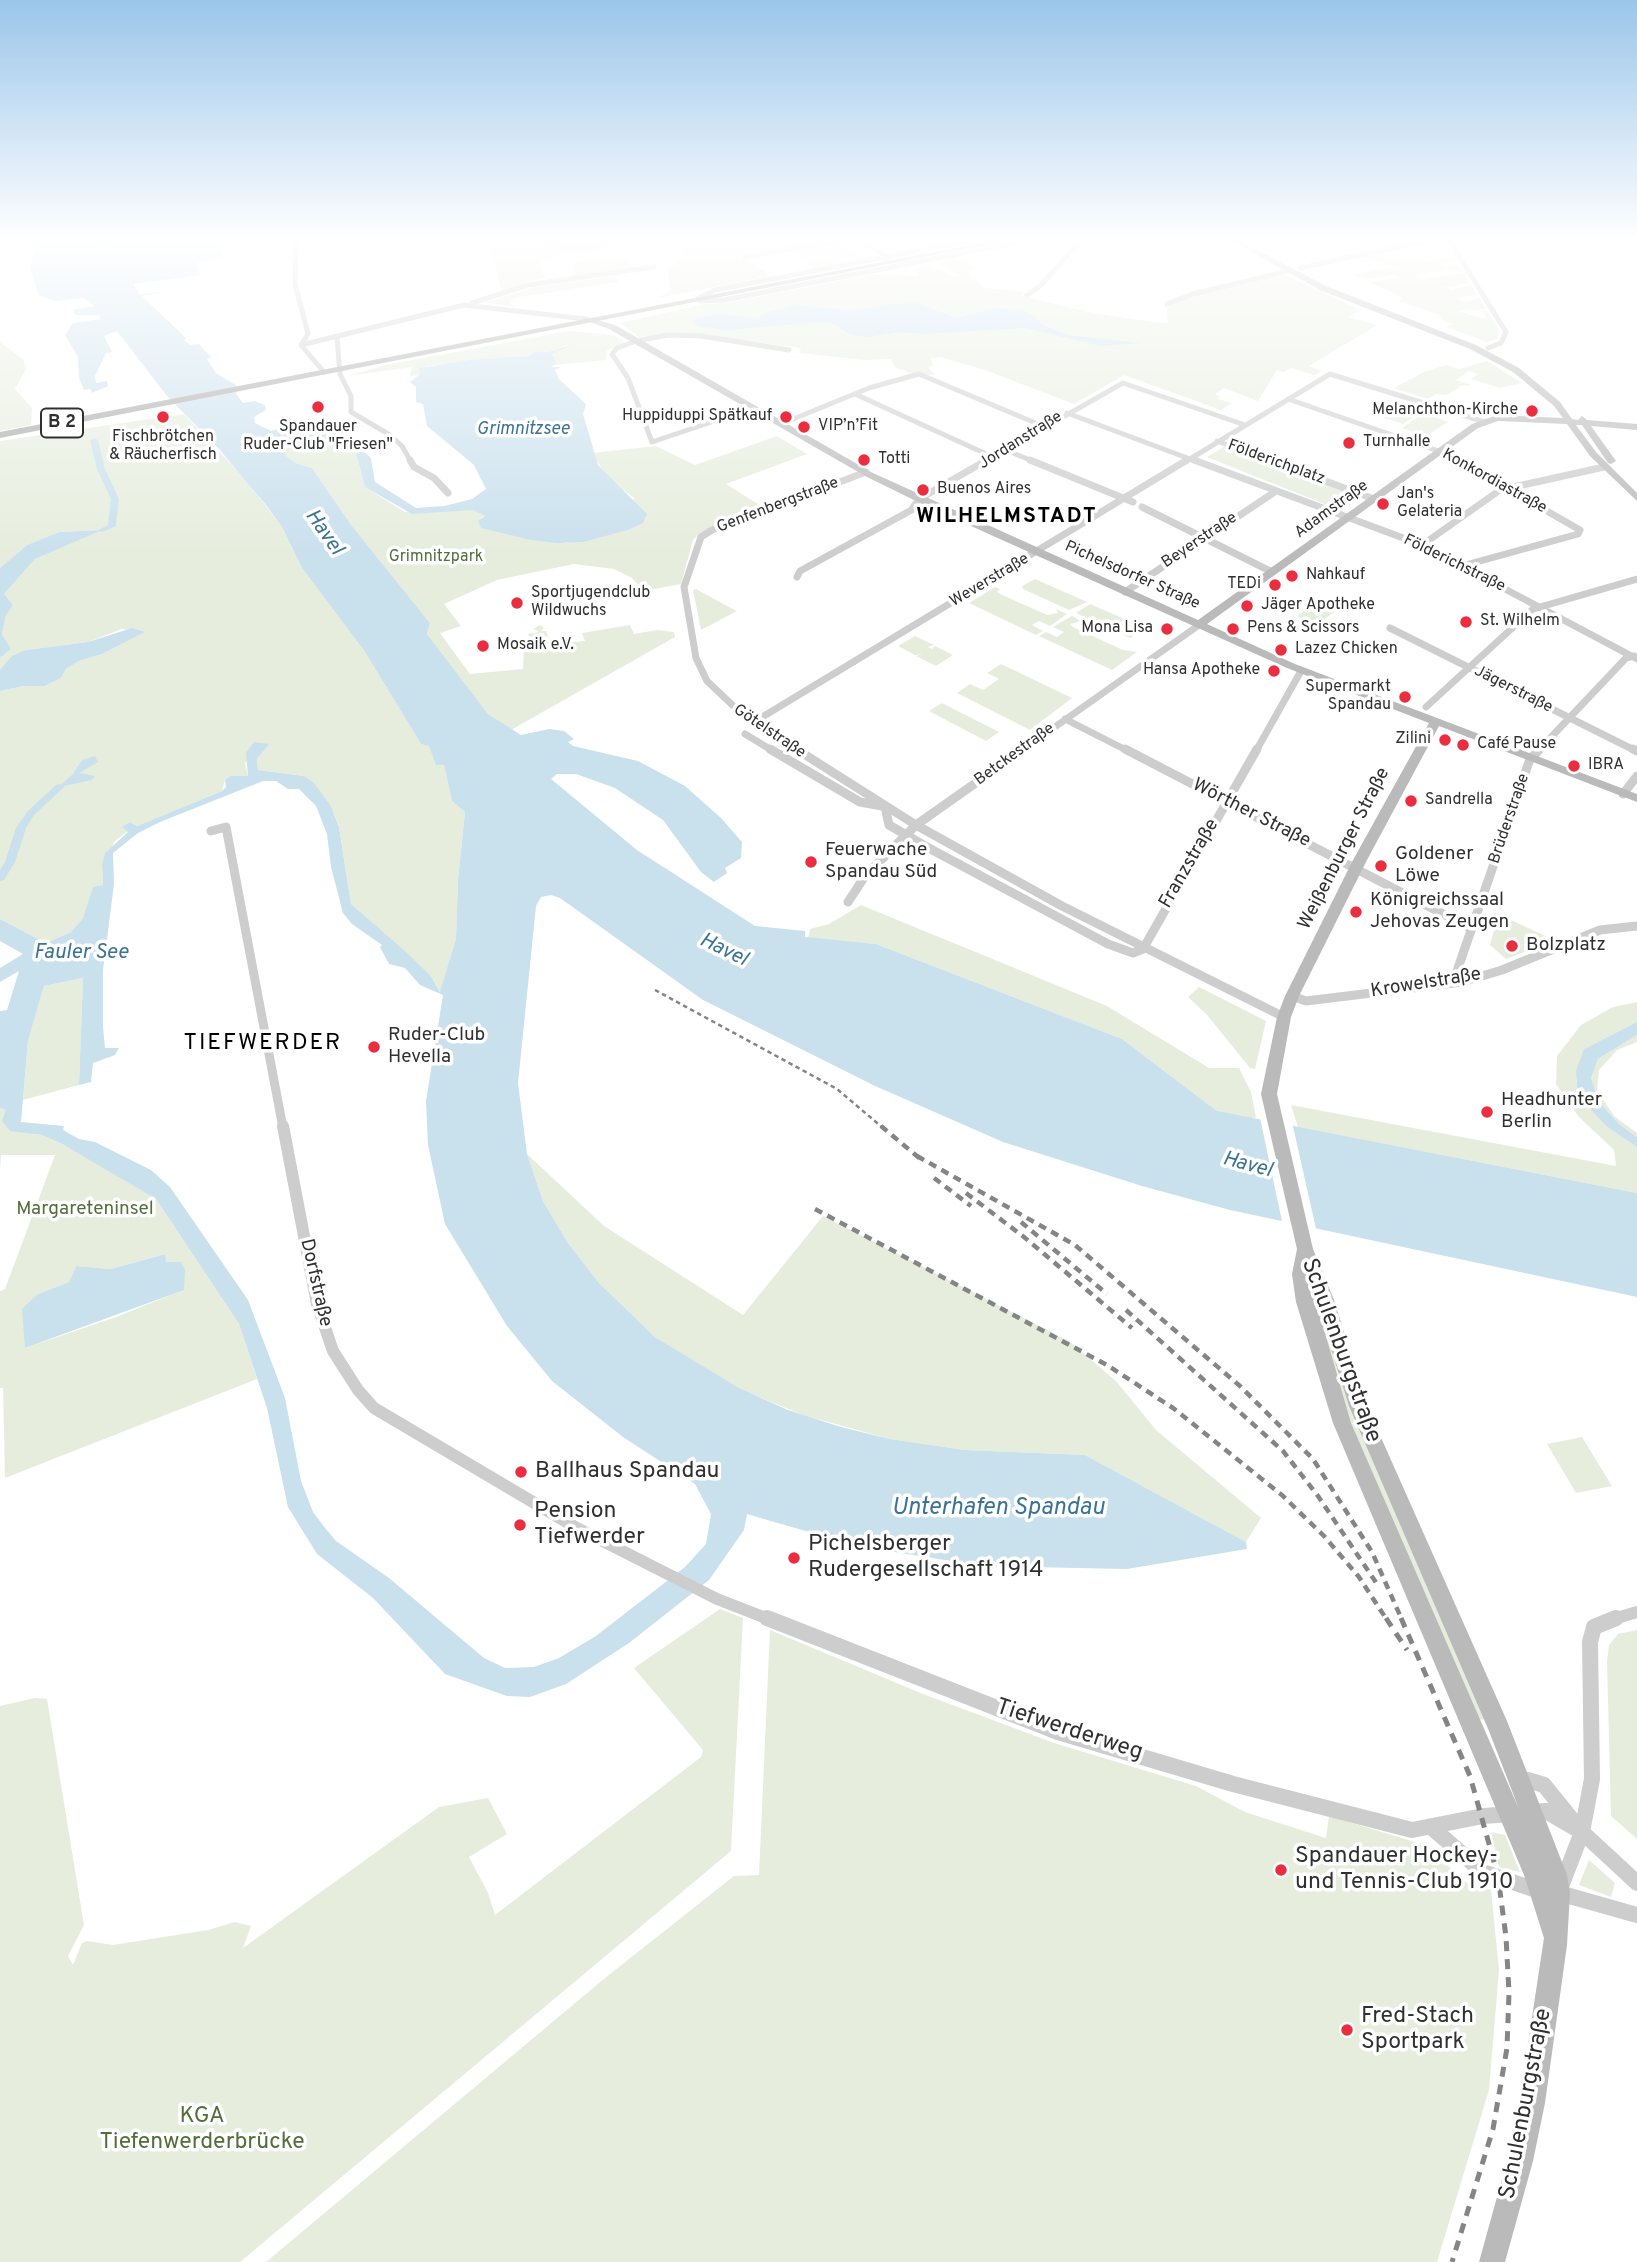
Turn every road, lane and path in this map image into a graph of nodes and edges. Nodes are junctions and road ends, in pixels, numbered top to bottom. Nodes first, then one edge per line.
1 (301, 345) edge
2 (335, 346) edge
3 (460, 346) edge
4 (624, 346) edge
5 (644, 346) edge
6 (760, 346) edge
7 (1475, 346) edge
8 (1476, 346) edge
9 (1494, 346) edge
10 (1484, 349) junction
11 (789, 350) dead end
12 (342, 369) junction
13 (1521, 370) junction
14 (324, 372) junction
15 (855, 394) junction
16 (1288, 399) junction
17 (753, 408) junction
18 (1067, 413) junction
19 (1485, 422) junction
20 (781, 424) junction
21 (1573, 424) junction
22 (1245, 425) junction
23 (1586, 426) junction
24 (1045, 427) junction
25 (1637, 430) edge
26 (0, 435) edge
27 (1217, 441) junction
28 (1007, 451) junction
29 (1440, 451) junction
30 (995, 458) junction
31 (1190, 458) junction
32 (1604, 467) junction
33 (866, 472) junction
34 (1637, 487) edge
35 (1506, 488) junction
36 (1276, 491) junction
37 (448, 493) dead end
38 (1125, 498) junction
39 (1637, 498) edge
40 (1374, 499) junction
41 (922, 501) junction
42 (1133, 502) dead end
43 (1142, 507) dead end
44 (1347, 518) junction
45 (1205, 538) junction
46 (1422, 545) junction
47 (1037, 552) junction
48 (1462, 566) junction
49 (1272, 572) junction
50 (797, 577) dead end
51 (1637, 579) edge
52 (684, 587) joint
53 (1125, 592) junction
54 (1538, 606) junction
55 (1199, 625) junction
56 (1390, 628) dead end
57 (1635, 657) edge
58 (1468, 667) junction
59 (1301, 671) junction
60 (1426, 707) dead end
61 (1568, 717) junction
62 (1065, 719) junction
63 (1435, 722) junction
64 (754, 723) junction
65 (745, 734) dead end
66 (1637, 751) edge
67 (1530, 759) junction
68 (1637, 776) edge
69 (1623, 794) junction
70 (1637, 798) edge
71 (1227, 801) junction
72 (884, 806) junction
73 (916, 825) junction
74 (211, 831) dead end
75 (905, 835) junction
76 (1356, 868) junction
77 (848, 902) dead end
78 (1637, 926) edge
79 (1472, 929) junction
80 (1143, 949) junction
81 (1462, 982) junction
82 (1292, 996) junction
83 (1284, 1017) junction
84 (1305, 1248) junction
85 (669, 1576) joint
86 (1637, 1612) edge
87 (1520, 1780) junction
88 (1521, 1813) junction
89 (1431, 1827) junction
90 (1583, 1832) junction
91 (1637, 1883) edge
92 (1550, 1892) junction
93 (1637, 1915) edge
94 (1492, 2262) edge

1 - 14 street
2 - 12 street
3 - 12 main road, B 2
4 - 17 street
5 - 17 street, Pichelsdorfer Straße
6 - 11 street
7 - 10 street
8 - 10 street
9 - 10 street
10 - 13 street
12 - 14 main road, B 2
12 - 37 street
13 - 21 street
13 - 23 street
14 - 26 main road, B 2
15 - 20 street
15 - 24 street
15 - 30 street
16 - 19 street, Weverstraße
16 - 22 street, Weverstraße
16 - 29 street, Konkordiastraße
17 - 20 street, Pichelsdorfer Straße
18 - 22 street, Jordanstraße
18 - 24 street, Jordanstraße
18 - 31 street, Földerichstraße
19 - 21 street
19 - 29 street, Adamstraße
20 - 33 street, Pichelsdorfer Straße
21 - 23 street
21 - 32 street
22 - 27 street, Weverstraße
23 - 25 street
23 - 34 street
24 - 28 street, Jordanstraße
27 - 31 street, Weverstraße
27 - 40 street, Földerichplatz
28 - 30 street, Jordanstraße
28 - 38 street
29 - 35 street, Konkordiastraße
29 - 40 street, Adamstraße
30 - 41 street, Jordanstraße
31 - 36 street, Földerichstraße
31 - 38 street, Weverstraße
32 - 35 street
32 - 39 street
33 - 41 street, Pichelsdorfer Straße
33 - 52 street, Genfenbergstraße
35 - 46 street
35 - 48 street, Konkordiastraße
36 - 44 street, Földerichstraße
36 - 45 street, Beyerstraße
38 - 42 street
38 - 47 street, Weverstraße
40 - 44 street, Adamstraße
41 - 47 street, Pichelsdorfer Straße
41 - 50 street, Jordanstraße
43 - 45 street
44 - 46 street, Földerichstraße
44 - 49 street, Adamstraße
45 - 49 street
45 - 53 street, Beyerstraße
46 - 48 street, Földerichstraße
47 - 53 street, Pichelsdorfer Straße
47 - 64 street, Weverstraße
48 - 54 street, Földerichstraße
49 - 55 street, Adamstraße
51 - 54 street
52 - 64 street, Götelstraße
53 - 55 street, Pichelsdorfer Straße
54 - 57 street, Földerichstraße
54 - 58 street
55 - 59 street, Pichelsdorfer Straße
55 - 62 street, Betckestraße
56 - 58 street, Jägerstraße
57 - 61 street, Brüderstraße
58 - 60 street
58 - 61 street, Jägerstraße
59 - 63 street, Pichelsdorfer Straße
59 - 71 street, Franzstraße
61 - 66 street, Jägerstraße
61 - 67 street, Brüderstraße
62 - 71 street, Wörther Straße
62 - 73 street, Betckestraße
63 - 67 street, Pichelsdorfer Straße
63 - 76 street, Weißenburger Straße
64 - 72 street, Götelstraße
65 - 72 street
67 - 69 street, Pichelsdorfer Straße
67 - 79 street, Brüderstraße
68 - 69 street
69 - 70 street, Pichelsdorfer Straße
71 - 76 street, Wörther Straße
71 - 80 street, Franzstraße
72 - 73 street, Götelstraße
72 - 75 street, Götelstraße
73 - 75 street, Betckestraße
73 - 80 street, Götelstraße
74 - 85 street, Dorfstraße
75 - 77 street, Betckestraße
75 - 80 street, Götelstraße
76 - 79 street, Wörther Straße
76 - 82 street, Weißenburger Straße
78 - 81 street, Krowelstraße
79 - 81 street, Brüderstraße
80 - 83 street, Götelstraße
81 - 82 street, Krowelstraße
82 - 83 street
83 - 84 street
84 - 87 street, Schulenburgstraße
84 - 88 street, Schulenburgstraße
85 - 89 street, Tiefwerderweg
86 - 90 street
87 - 88 street, Schulenburgstraße
87 - 90 street, Tiefwerderweg
88 - 89 street, Tiefwerderweg
88 - 90 street, Tiefwerderweg
88 - 92 street, Schulenburgstraße
89 - 92 street
90 - 91 street, Tiefwerderweg
90 - 92 street
92 - 93 street
92 - 94 street, Schulenburgstraße

